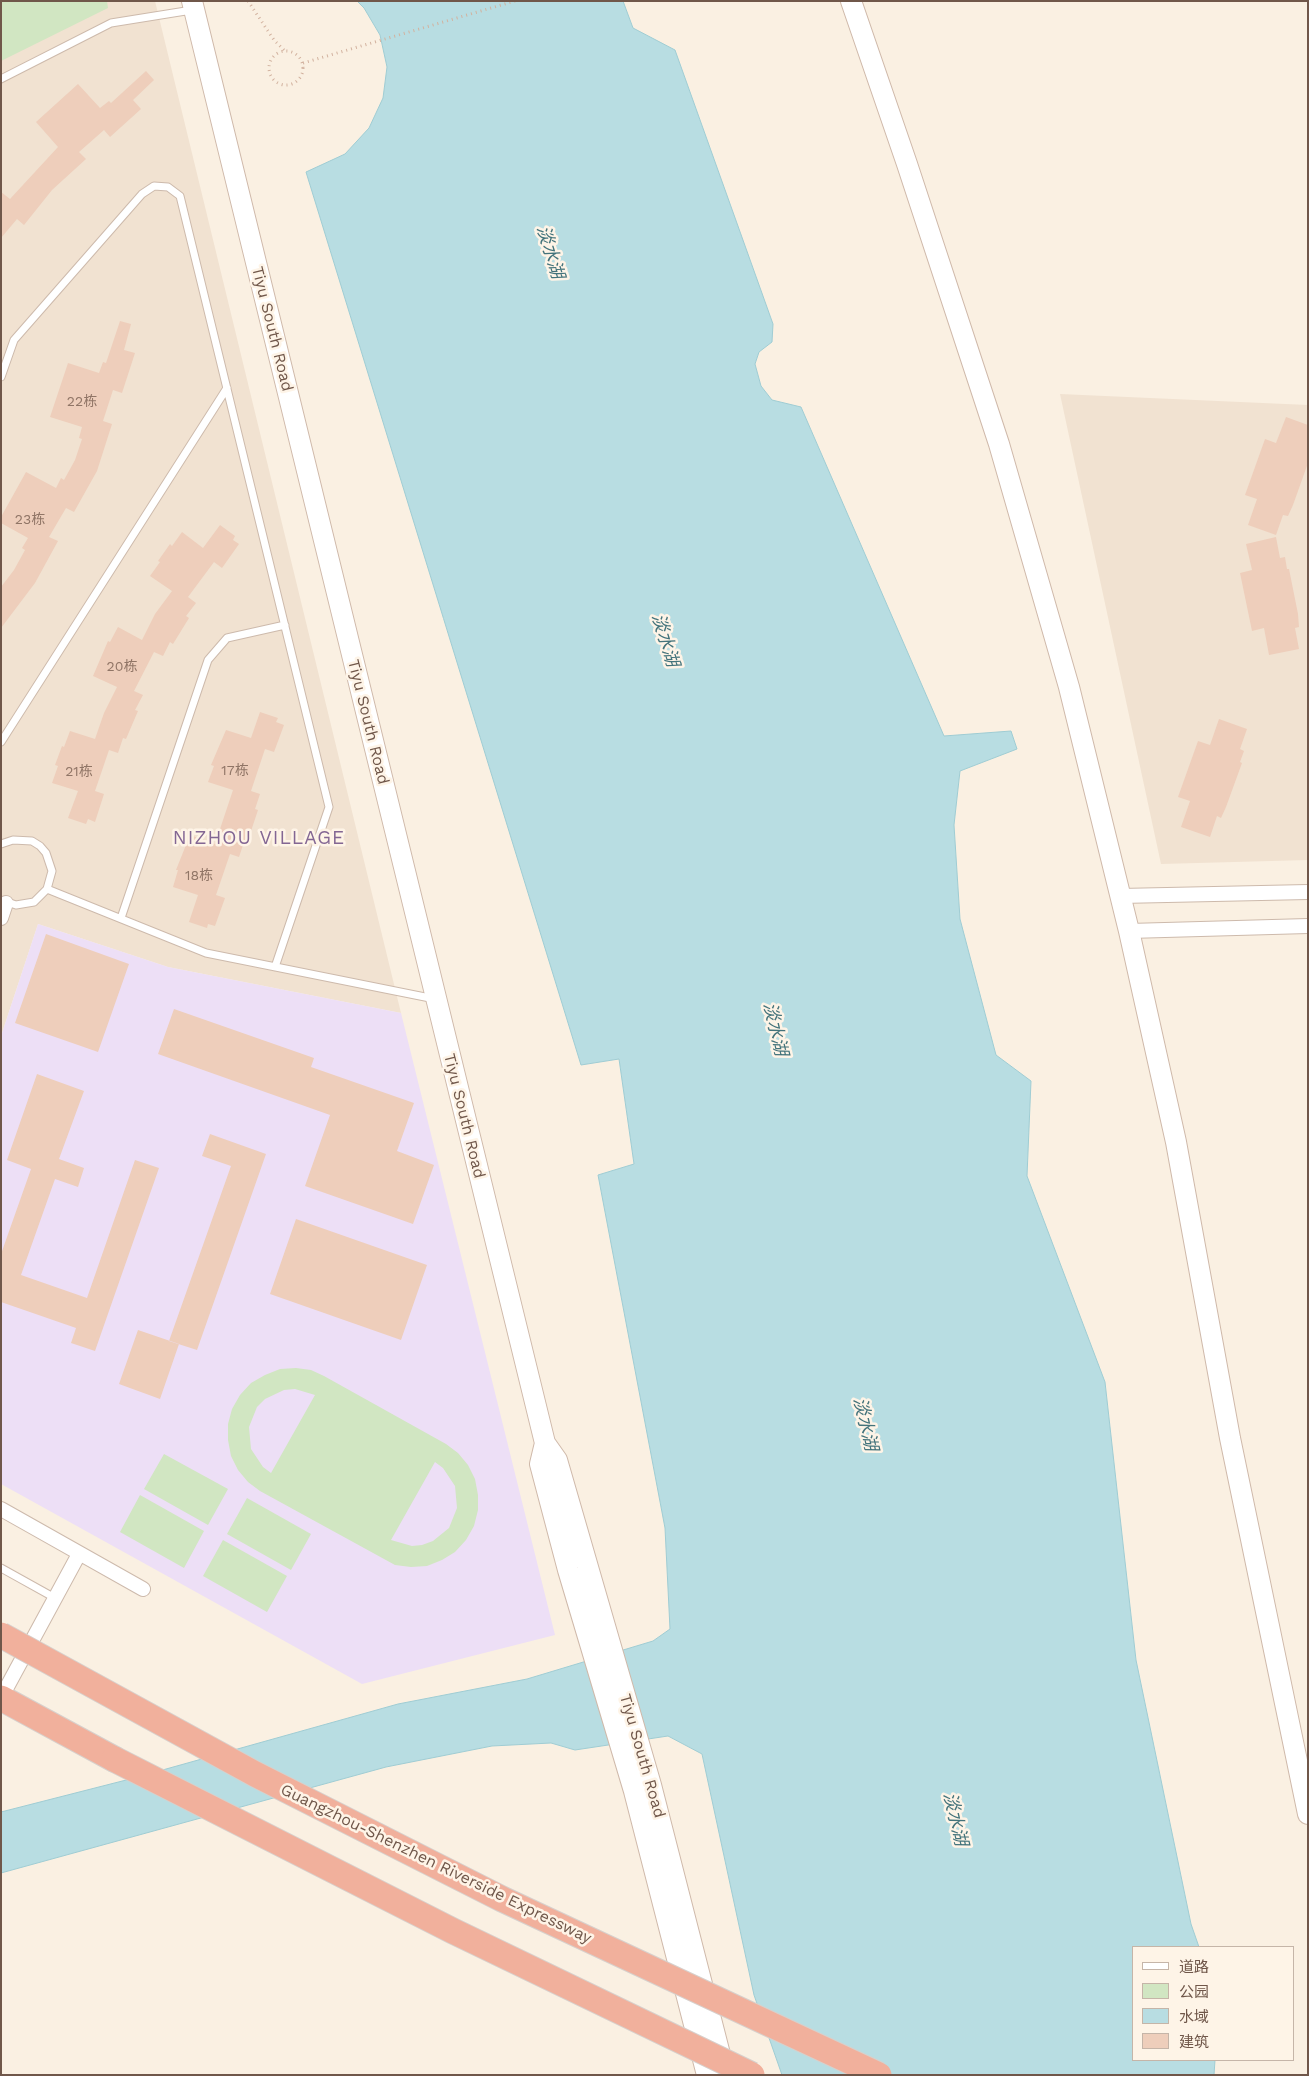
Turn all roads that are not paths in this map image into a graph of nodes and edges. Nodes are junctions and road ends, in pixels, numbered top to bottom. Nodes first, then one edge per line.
1 (851, 1) edge
2 (193, 6) edge
3 (1, 79) edge
4 (1, 377) edge
5 (227, 388) junction
6 (285, 625) junction
7 (1, 742) edge
8 (1, 844) edge
9 (47, 889) junction
10 (1308, 892) edge
11 (1120, 896) junction
12 (4, 901) edge
13 (1, 918) edge
14 (120, 918) junction
15 (1308, 926) edge
16 (1128, 931) junction
17 (275, 967) junction
18 (435, 999) junction
19 (1, 1509) edge
20 (79, 1554) junction
21 (1, 1568) edge
22 (143, 1589) dead end
23 (55, 1598) junction
24 (1, 1634) edge
25 (1, 1698) edge
26 (1, 1715) edge
27 (114, 1760) junction
28 (642, 1788) junction
29 (1308, 1814) edge
30 (708, 2075) edge
31 (725, 2075) edge
32 (752, 2075) edge
33 (879, 2075) edge

1 - 11 street
2 - 3 lane
2 - 18 street, Tiyu South Road
4 - 5 lane
5 - 6 lane
5 - 7 lane
6 - 14 lane
6 - 17 lane
8 - 9 lane
9 - 12 lane
9 - 14 lane
10 - 11 street
11 - 16 street
12 - 13 street
14 - 17 lane
15 - 16 street
16 - 29 street
17 - 18 lane
18 - 28 street, Tiyu South Road
19 - 20 street
20 - 22 street
20 - 23 street
21 - 23 lane
23 - 25 street
24 - 33 highway, Guangzhou-Shenzhen Riverside Expressway, bridge
25 - 27 highway
26 - 27 highway
27 - 32 highway, bridge
28 - 30 street, Tiyu South Road
28 - 31 street, Tiyu South Road

